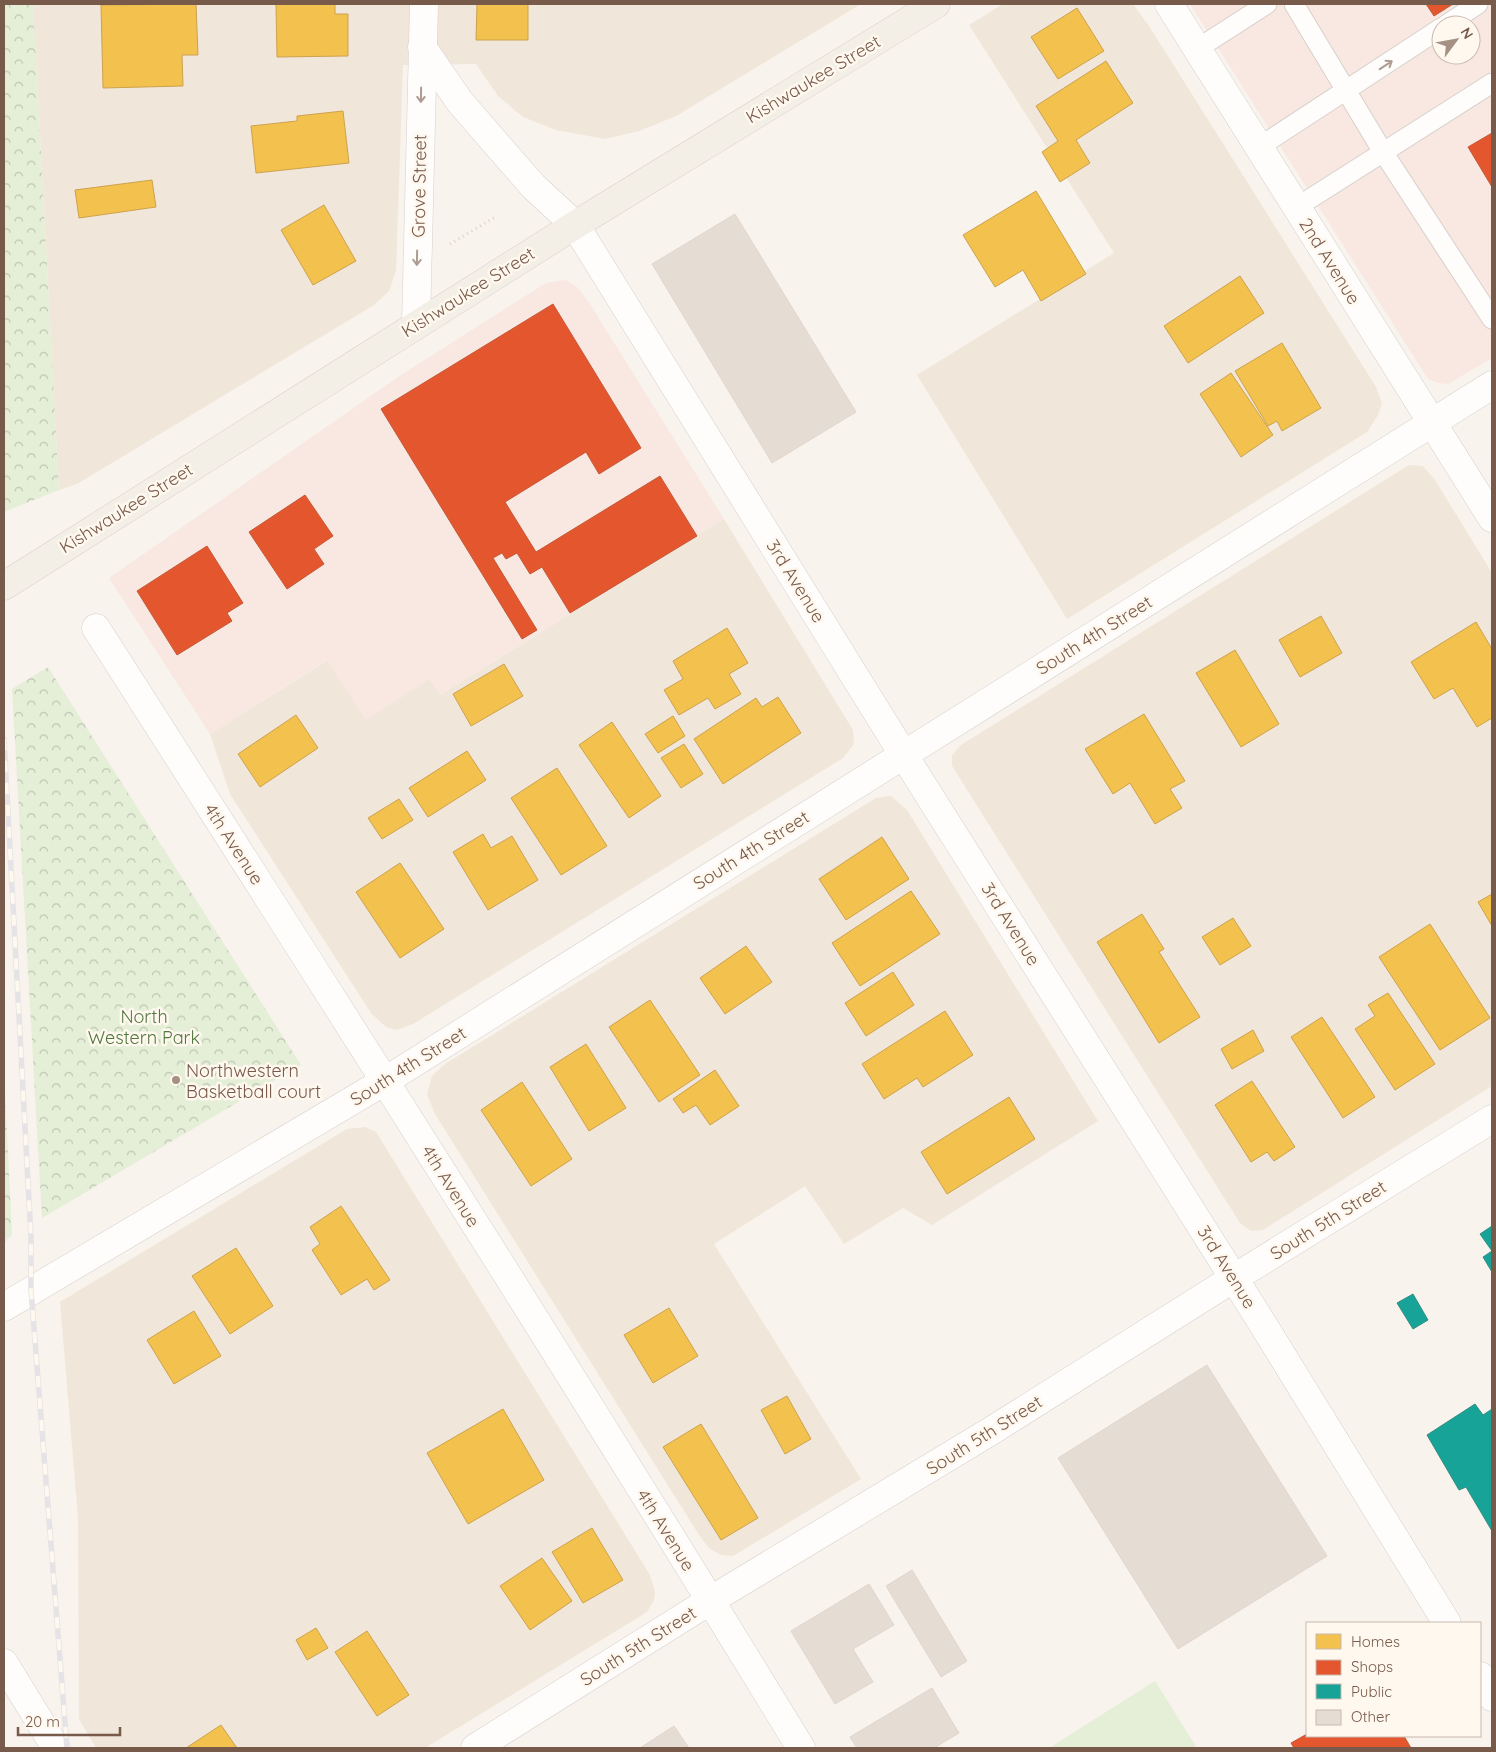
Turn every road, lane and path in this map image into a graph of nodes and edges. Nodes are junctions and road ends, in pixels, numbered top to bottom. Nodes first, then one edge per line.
1 (424, 4) edge
2 (936, 4) edge
3 (1169, 4) edge
4 (1267, 4) edge
5 (1294, 4) edge
6 (1478, 4) edge
7 (1461, 15) edge
8 (1431, 35) edge
9 (422, 47) junction
10 (1197, 49) junction
11 (1492, 83) edge
12 (1346, 91) junction
13 (1259, 147) junction
14 (1383, 152) junction
15 (1296, 207) junction
16 (497, 216) dead end
17 (575, 225) junction
18 (442, 249) dead end
19 (1492, 319) edge
20 (416, 324) junction
21 (1492, 385) edge
22 (1432, 422) junction
23 (1492, 518) edge
24 (4, 586) edge
25 (96, 628) dead end
26 (903, 754) junction
27 (385, 1081) junction
28 (1492, 1120) edge
29 (1234, 1278) junction
30 (4, 1306) edge
31 (711, 1600) junction
32 (1446, 1622) edge
33 (4, 1663) edge
34 (1481, 1678) edge
35 (1492, 1697) edge
36 (56, 1748) edge
37 (475, 1748) edge
38 (801, 1748) edge

1 - 9 street, Grove Street
2 - 17 main road, Kishwaukee Street
3 - 10 street, 2nd Avenue
4 - 10 lane
5 - 12 lane
6 - 7 lane
12 -> 8 lane
9 - 17 street
9 -> 20 street, Grove Street
10 - 13 street, 2nd Avenue
11 - 14 lane
12 - 13 lane
12 - 14 lane
13 - 15 street, 2nd Avenue
14 - 15 lane
14 - 19 lane
15 - 22 street, 2nd Avenue
16 - 18 path
17 - 20 main road, Kishwaukee Street
17 - 26 street, 3rd Avenue
20 - 24 main road, Kishwaukee Street
21 - 22 street, South 4th Street
22 - 23 street, 2nd Avenue
22 - 26 street, South 4th Street
25 - 27 street, 4th Avenue
26 - 27 street, South 4th Street
26 - 29 street, 3rd Avenue
27 - 30 street, South 4th Street
27 - 31 street, 4th Avenue
28 - 29 street, South 5th Street
29 - 31 street, South 5th Street
29 - 32 street, 3rd Avenue
31 - 37 street, South 5th Street
31 - 38 street, 4th Avenue
33 - 36 street
34 - 35 street

